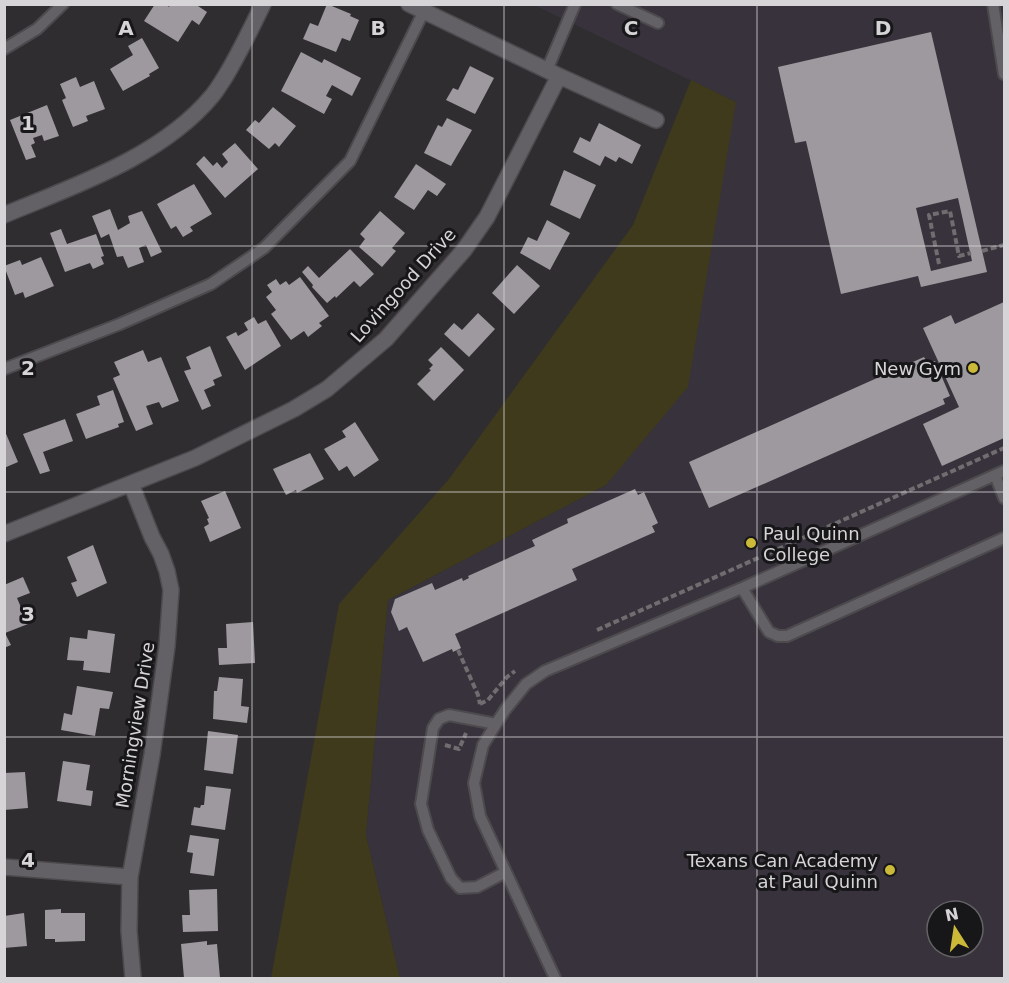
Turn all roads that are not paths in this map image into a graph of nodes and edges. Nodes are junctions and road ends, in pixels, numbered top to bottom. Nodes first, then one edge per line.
1 (63, 4) edge
2 (264, 4) edge
3 (409, 4) edge
4 (575, 4) edge
5 (617, 4) edge
6 (993, 4) edge
7 (424, 11) junction
8 (658, 23) dead end
9 (4, 49) edge
10 (553, 73) junction
11 (1005, 74) edge
12 (656, 120) dead end
13 (4, 215) edge
14 (4, 369) edge
15 (1000, 473) edge
16 (131, 484) junction
17 (1005, 498) edge
18 (4, 534) edge
19 (1005, 538) edge
20 (742, 588) junction
21 (496, 724) junction
22 (4, 867) edge
23 (506, 872) junction
24 (130, 877) junction
25 (133, 978) edge
26 (555, 978) edge

1 - 9 lane
2 - 13 street
3 - 7 street
4 - 10 lane
5 - 8 lane
6 - 11 lane
7 - 10 street
7 - 14 lane
10 - 12 street
10 - 16 street, Lovingood Drive
15 - 17 lane
15 - 20 lane
16 - 18 street, Lovingood Drive
16 - 24 street, Morningview Drive
19 - 20 lane
20 - 21 lane
21 - 23 lane
21 - 23 lane
22 - 24 street
23 - 26 lane
24 - 25 street, Morningview Drive

